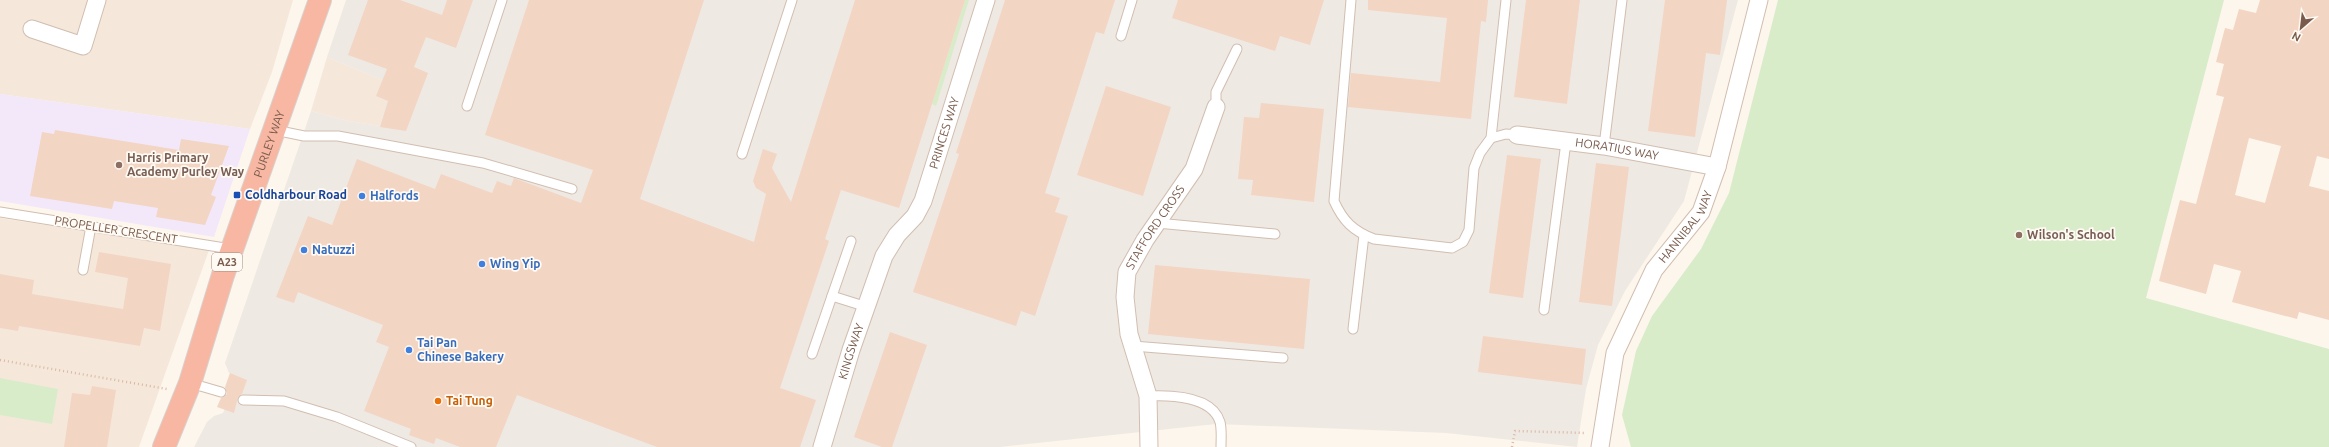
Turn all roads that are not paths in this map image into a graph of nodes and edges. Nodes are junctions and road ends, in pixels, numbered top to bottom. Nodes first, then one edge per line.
1 (97, 0) edge
2 (502, 0) edge
3 (792, 0) edge
4 (986, 0) edge
5 (1132, 0) edge
6 (1352, 0) edge
7 (1506, 0) edge
8 (1622, 0) edge
9 (1759, 0) edge
10 (316, 1) edge
11 (32, 29) dead end
12 (1121, 36) dead end
13 (1236, 49) dead end
14 (468, 106) dead end
15 (1216, 107) joint
16 (275, 130) junction
17 (1517, 135) joint
18 (1491, 138) junction
19 (1566, 142) junction
20 (1604, 146) junction
21 (742, 154) dead end
22 (1717, 167) junction
23 (572, 189) dead end
24 (0, 212) edge
25 (1157, 223) junction
26 (91, 226) junction
27 (1275, 234) dead end
28 (1364, 235) junction
29 (851, 241) dead end
30 (231, 249) junction
31 (884, 256) joint
32 (83, 270) dead end
33 (832, 296) junction
34 (867, 307) junction
35 (1544, 310) dead end
36 (1353, 329) dead end
37 (1133, 346) junction
38 (812, 354) dead end
39 (1283, 358) dead end
40 (188, 387) junction
41 (221, 392) dead end
42 (1148, 396) junction
43 (243, 400) dead end
44 (1601, 440) edge
45 (164, 447) edge
46 (411, 447) edge
47 (822, 447) edge
48 (1149, 447) edge
49 (1221, 447) edge

1 - 11 street
2 - 14 lane
3 - 21 lane
4 - 31 street, PRINCES WAY
5 - 12 lane
6 - 28 lane
7 - 18 lane
8 - 20 lane
9 - 22 street, HANNIBAL WAY
10 - 16 highway, PURLEY WAY / A23
13 - 15 lane
15 - 25 street, STAFFORD CROSS
16 - 23 lane
16 - 30 highway, PURLEY WAY / A23
17 - 18 lane
17 - 19 street, HORATIUS WAY
18 - 28 lane
19 - 20 street, HORATIUS WAY
19 - 35 lane
20 - 22 street, HORATIUS WAY
22 - 44 street, HANNIBAL WAY
24 - 26 lane, PROPELLER CRESCENT
25 - 27 lane
25 - 37 street, STAFFORD CROSS
26 - 30 lane, PROPELLER CRESCENT
26 - 32 lane
28 - 36 lane
29 - 33 lane
30 - 40 highway, PURLEY WAY / A23
31 - 34 street, KINGSWAY
33 - 34 lane
33 - 38 lane
34 - 47 street, KINGSWAY
37 - 39 lane
37 - 42 street, STAFFORD CROSS
40 - 41 lane
40 - 45 highway, PURLEY WAY / A23
42 - 48 street, STAFFORD CROSS
42 - 49 lane
43 - 46 lane

